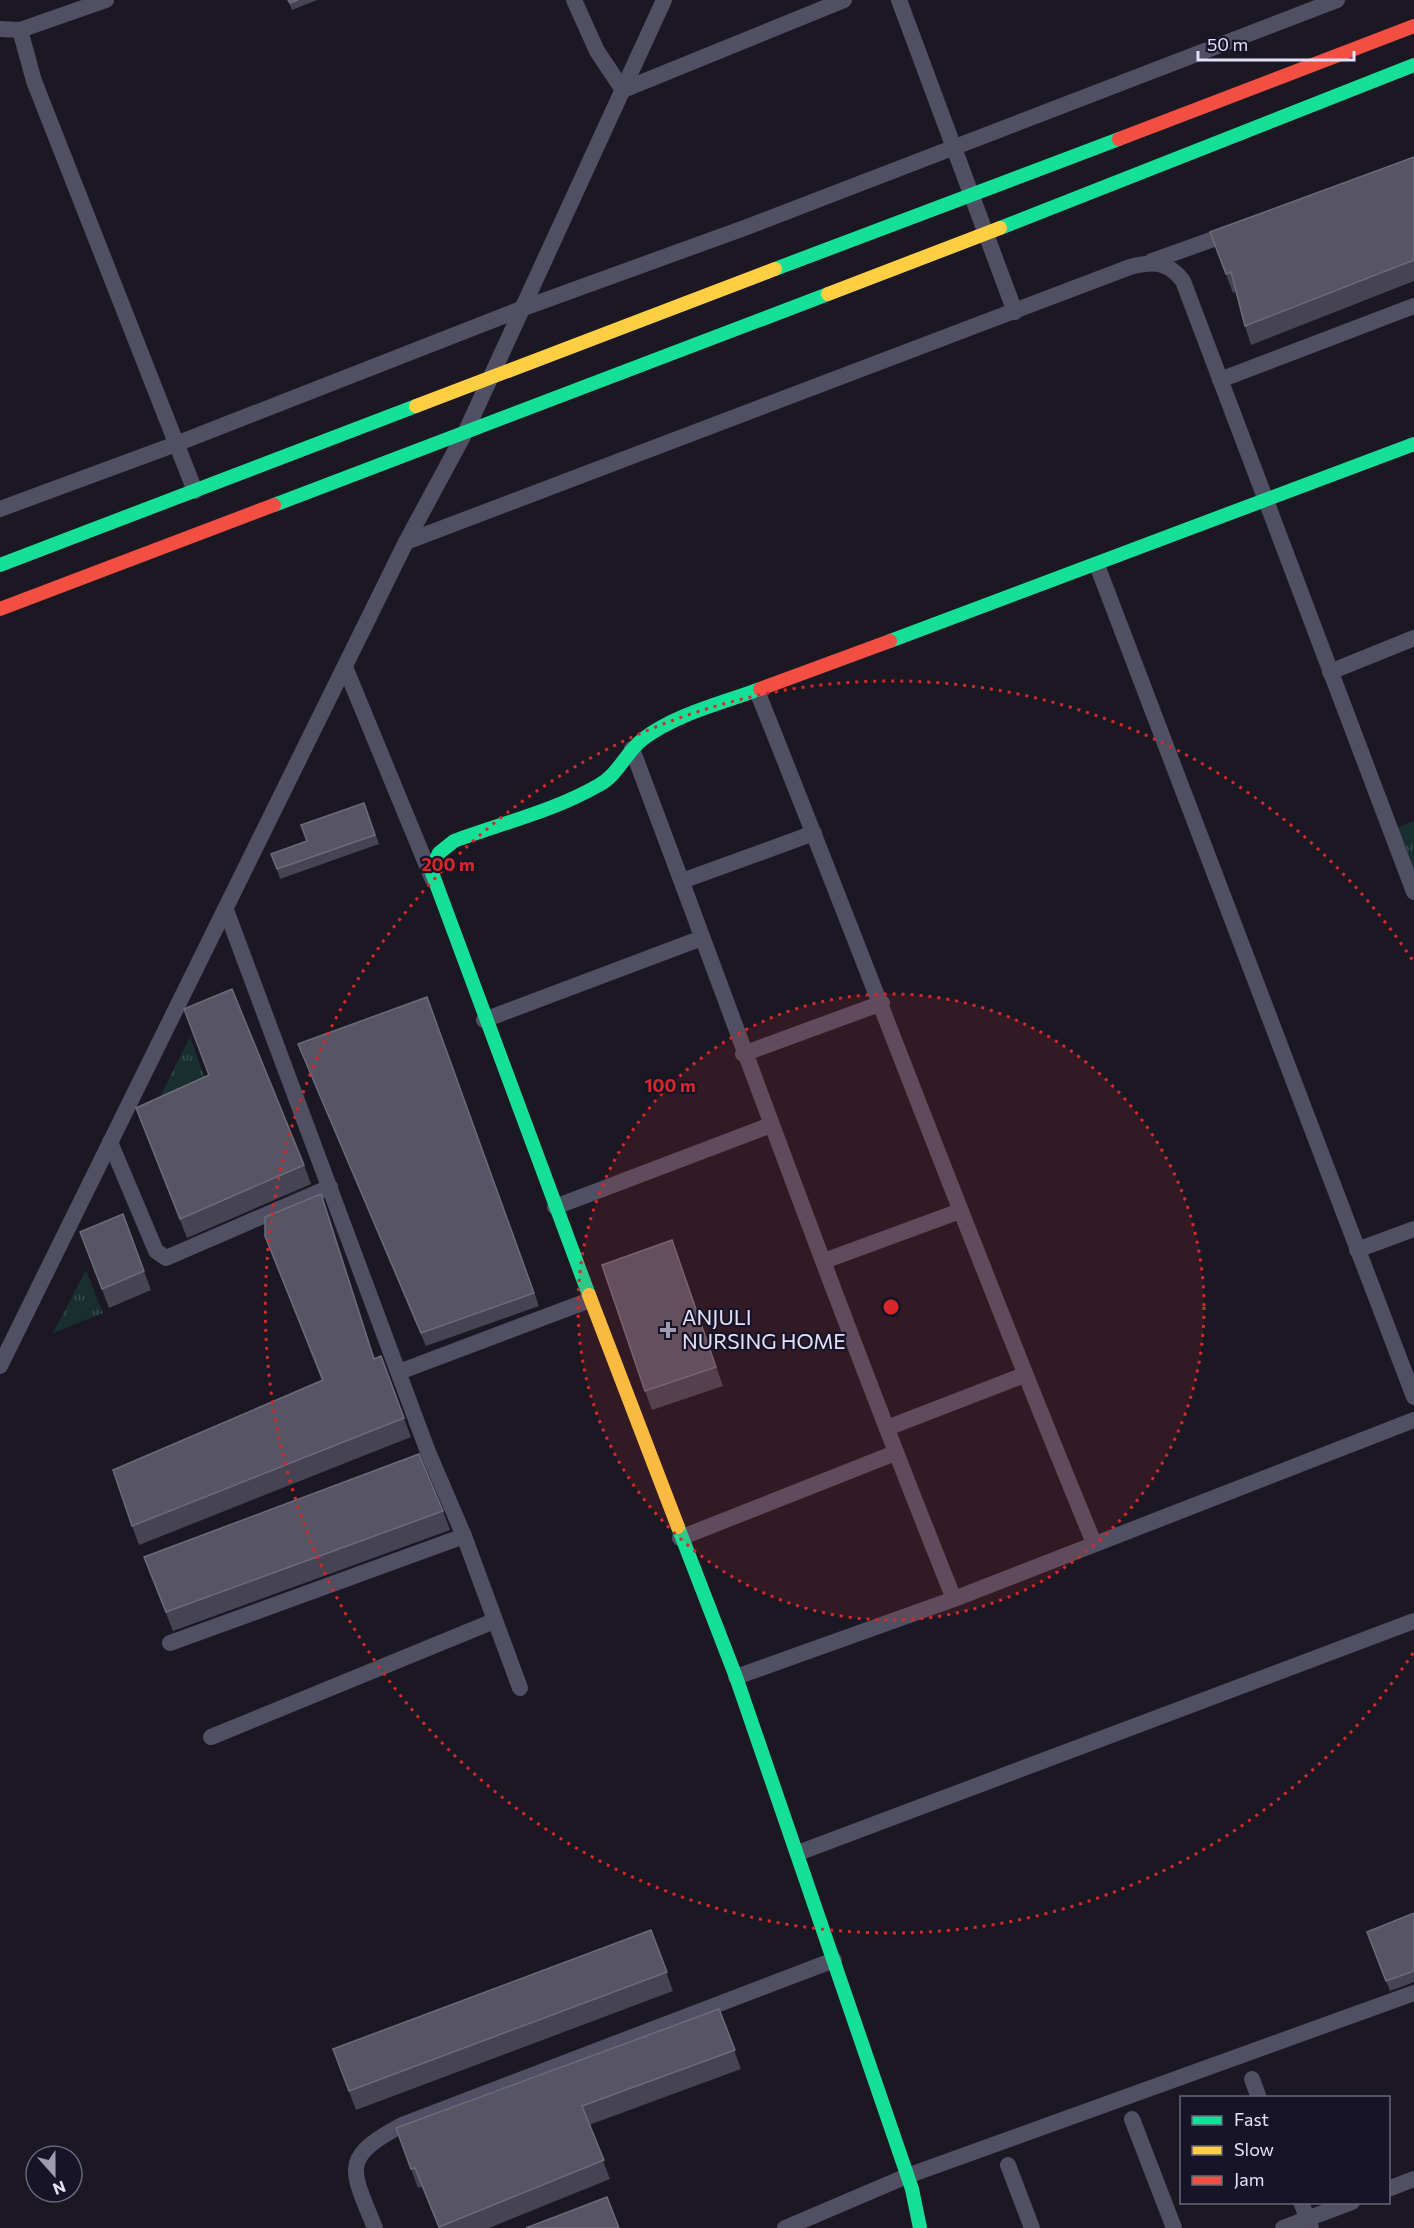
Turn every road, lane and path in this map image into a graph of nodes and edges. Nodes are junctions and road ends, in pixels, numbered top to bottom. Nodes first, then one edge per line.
1 (106, 0) edge
2 (574, 0) edge
3 (663, 0) edge
4 (844, 0) edge
5 (899, 0) edge
6 (1337, 0) edge
7 (1414, 26) edge
8 (0, 29) edge
9 (20, 30) junction
10 (1414, 65) edge
11 (623, 90) junction
12 (953, 147) junction
13 (973, 194) junction
14 (1252, 225) edge
15 (987, 233) junction
16 (1152, 261) junction
17 (1414, 306) edge
18 (521, 309) junction
19 (1015, 312) junction
20 (488, 379) junction
21 (1220, 381) junction
22 (466, 431) junction
23 (176, 444) junction
24 (1414, 444) edge
25 (195, 491) junction
26 (1265, 500) junction
27 (0, 509) edge
28 (406, 542) junction
29 (0, 565) edge
30 (1097, 565) junction
31 (0, 609) edge
32 (1414, 638) edge
33 (345, 667) junction
34 (1330, 672) junction
35 (757, 691) junction
36 (632, 749) junction
37 (814, 833) junction
38 (682, 881) junction
39 (1414, 892) edge
40 (226, 910) junction
41 (448, 918) junction
42 (702, 938) junction
43 (882, 1003) junction
44 (484, 1020) junction
45 (743, 1053) junction
46 (771, 1125) junction
47 (110, 1142) junction
48 (330, 1187) junction
49 (555, 1207) junction
50 (960, 1210) junction
51 (1414, 1229) edge
52 (1357, 1250) junction
53 (824, 1261) junction
54 (590, 1300) junction
55 (0, 1366) edge
56 (399, 1372) junction
57 (1024, 1375) junction
58 (1414, 1397) edge
59 (1414, 1420) edge
60 (887, 1428) junction
61 (895, 1453) junction
62 (464, 1536) junction
63 (680, 1538) junction
64 (1094, 1544) junction
65 (954, 1599) junction
66 (494, 1621) junction
67 (1414, 1621) edge
68 (170, 1643) dead end
69 (736, 1677) junction
70 (520, 1688) dead end
71 (211, 1737) dead end
72 (798, 1853) junction
73 (834, 1960) junction
74 (1414, 1993) edge
75 (1252, 2079) dead end
76 (1259, 2096) edge
77 (1131, 2119) dead end
78 (1008, 2165) dead end
79 (907, 2176) junction
80 (1413, 2182) edge
81 (1390, 2189) edge
82 (1302, 2204) edge
83 (1348, 2204) edge
84 (1310, 2223) edge
85 (375, 2228) edge
86 (785, 2228) edge
87 (920, 2228) edge
88 (1032, 2228) edge
89 (1174, 2228) edge
90 (1283, 2228) edge

1 - 9 street
2 - 11 street
3 - 11 street
4 - 11 street
5 - 12 street
6 - 12 street
7 - 13 street
8 - 9 street
9 - 23 street
10 - 15 street
11 - 18 street
12 - 13 street
12 - 18 street
13 - 15 street
13 - 20 street
14 - 16 street
15 - 19 street
15 - 22 street
16 - 19 street
16 - 21 street
17 - 21 street
18 - 20 street
18 - 23 street
19 - 28 street
20 - 22 street
20 - 25 street
21 - 26 street
22 - 28 street
22 - 31 street
23 - 25 street
23 - 27 street
24 - 26 street
25 - 29 street
26 - 30 street
26 - 34 street
28 - 33 street
30 - 35 street
30 - 52 street
32 - 34 street
33 - 40 street
33 - 41 street
34 - 39 street
35 - 36 street
35 - 37 street
36 - 38 street
36 - 41 street
37 - 38 street
37 - 43 street
38 - 42 street
40 - 47 street
40 - 48 street
41 - 44 street
42 - 44 street
42 - 45 street
43 - 45 street
43 - 50 street
44 - 49 street
45 - 46 street
46 - 49 street
46 - 53 street
47 - 48 street
47 - 55 street
48 - 56 street
49 - 54 street
50 - 53 street
50 - 57 street
51 - 52 street
52 - 58 street
53 - 60 street
54 - 56 street
54 - 63 street
56 - 62 street
57 - 60 street
57 - 64 street
59 - 64 street
60 - 61 street
61 - 63 street
61 - 65 street
62 - 66 street
62 - 68 street
63 - 69 street
64 - 65 street
65 - 69 street
66 - 70 street
66 - 71 street
67 - 72 street
69 - 72 street
72 - 73 street
73 - 79 street
73 - 85 street
74 - 79 street
75 - 76 street
77 - 89 street
78 - 88 street
79 - 86 street
79 - 87 street
80 - 81 street
82 - 84 street
83 - 84 street
84 - 90 street

